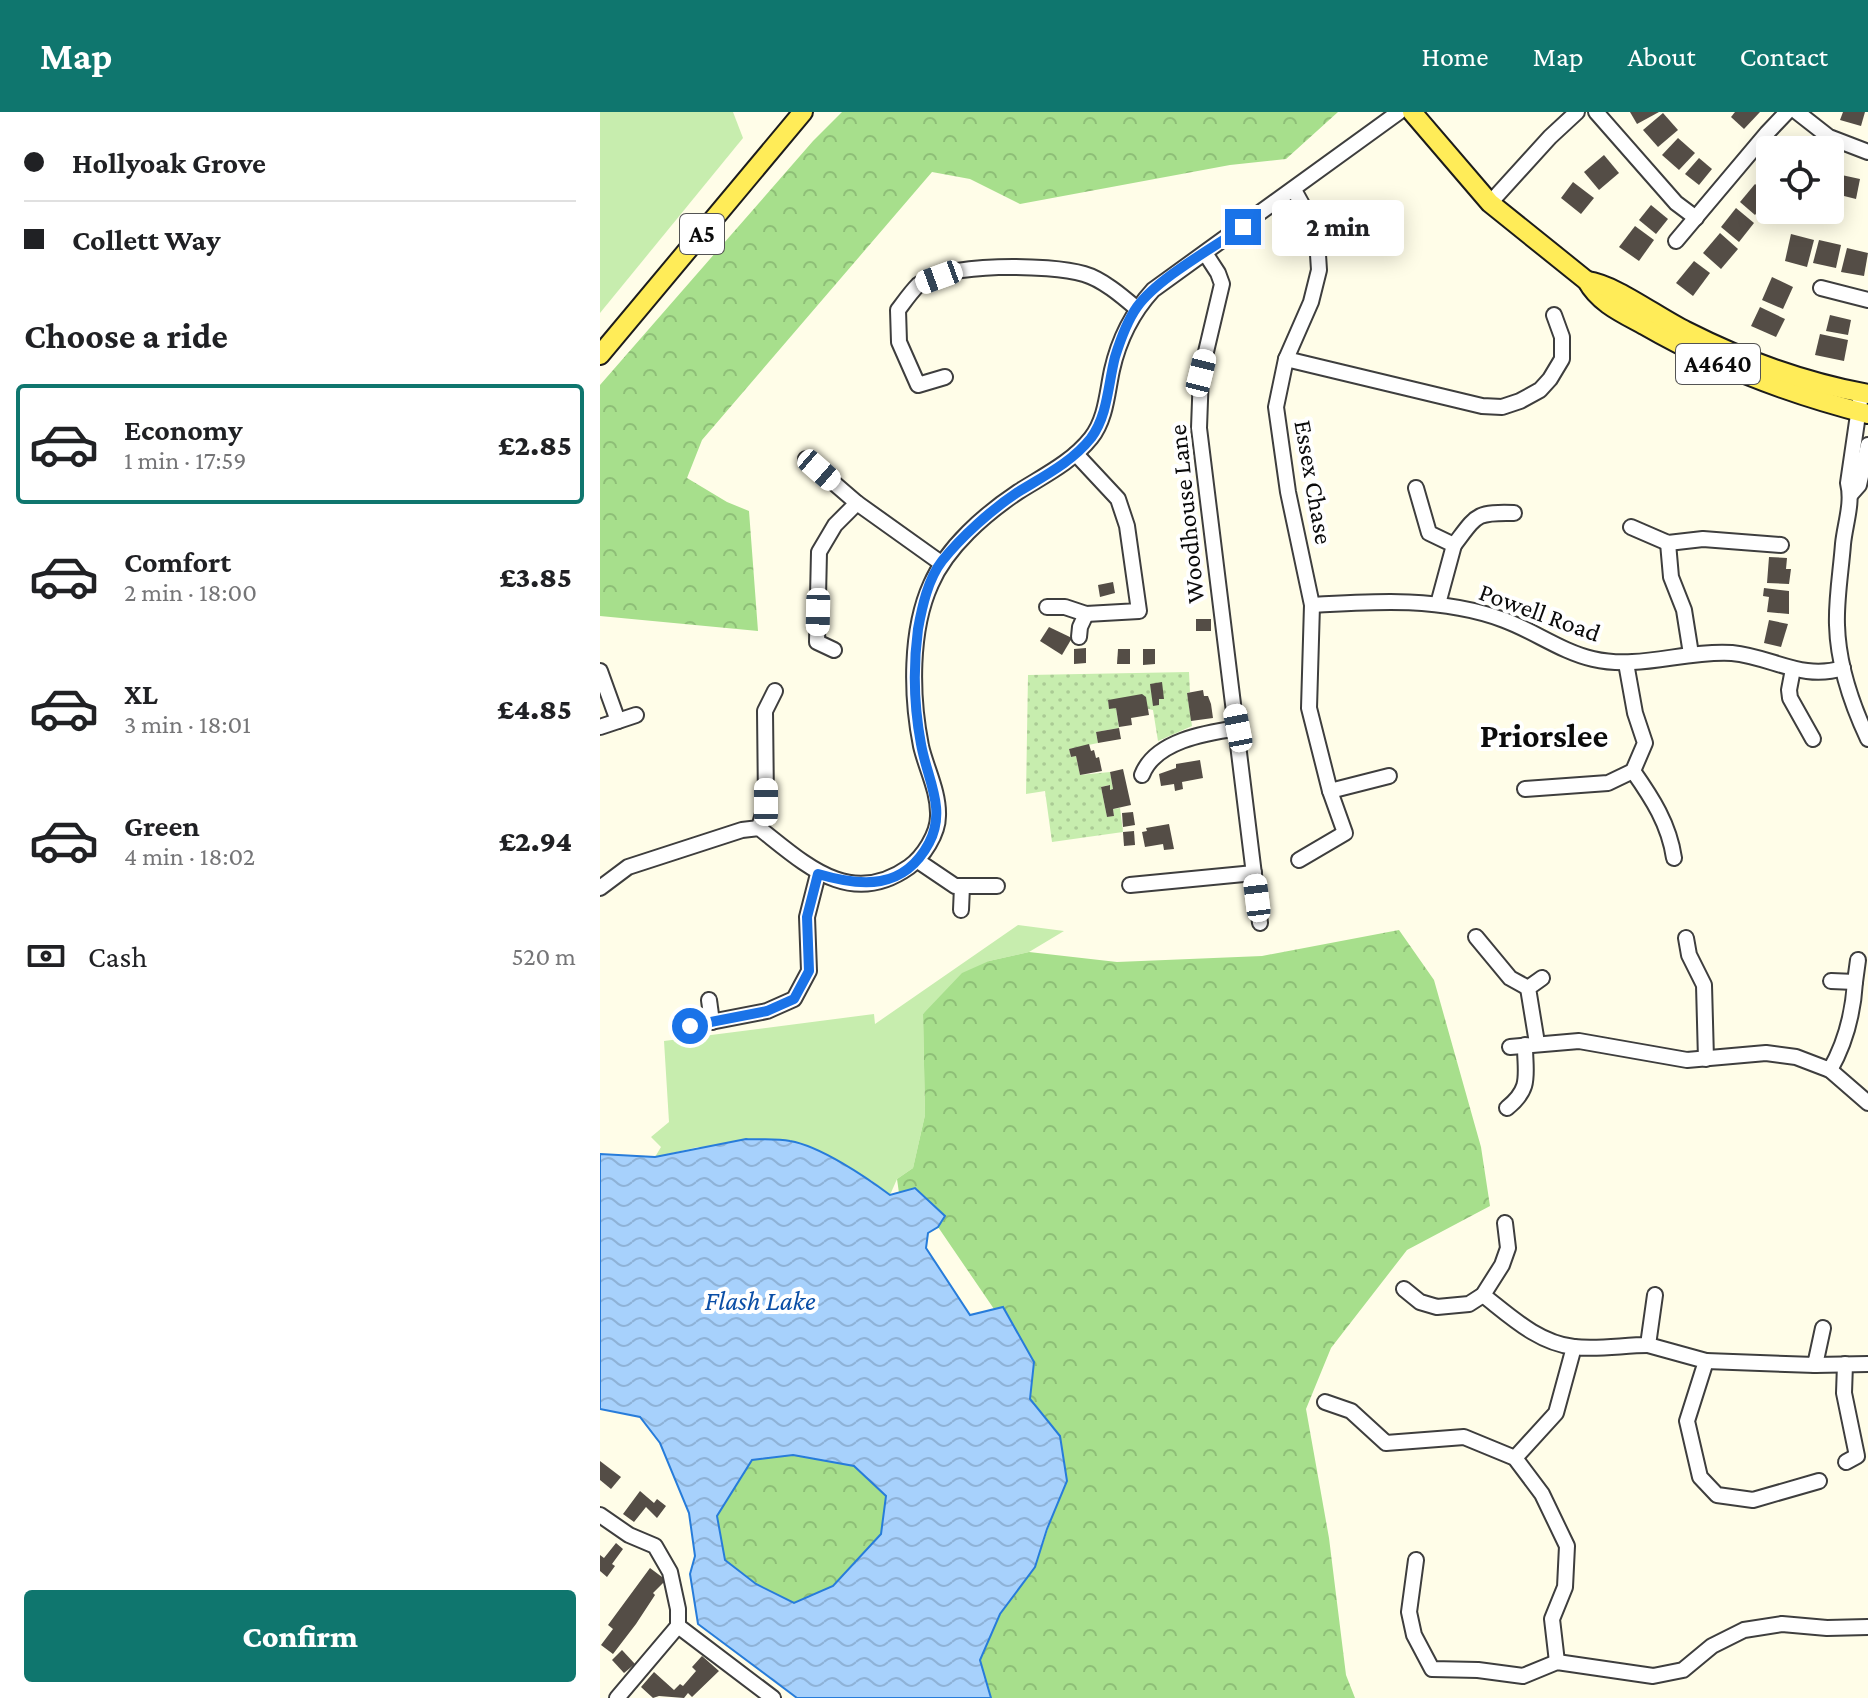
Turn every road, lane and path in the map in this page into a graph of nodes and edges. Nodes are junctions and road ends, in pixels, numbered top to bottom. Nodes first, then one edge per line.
1 (803, 112) edge
2 (1399, 112) edge
3 (1412, 112) edge
4 (1577, 112) edge
5 (1596, 112) edge
6 (1787, 112) edge
7 (1797, 112) edge
8 (1868, 152) edge
9 (1294, 190) junction
10 (1490, 203) junction
11 (1696, 218) junction
12 (1676, 241) dead end
13 (1205, 253) junction
14 (1821, 288) dead end
15 (1868, 300) edge
16 (1136, 308) junction
17 (1554, 315) dead end
18 (600, 355) edge
19 (1286, 359) junction
20 (945, 377) dead end
21 (1864, 403) edge
22 (1868, 445) edge
23 (1076, 454) junction
24 (806, 459) dead end
25 (1416, 488) dead end
26 (1851, 494) junction
27 (857, 503) junction
28 (1514, 513) dead end
29 (1631, 527) dead end
30 (1668, 543) junction
31 (1454, 545) junction
32 (1781, 545) dead end
33 (941, 563) junction
34 (1438, 604) junction
35 (1312, 605) junction
36 (1047, 607) dead end
37 (1086, 614) junction
38 (1079, 637) dead end
39 (834, 650) dead end
40 (1691, 654) junction
41 (1626, 663) junction
42 (1843, 668) junction
43 (1793, 669) junction
44 (600, 671) edge
45 (775, 691) dead end
46 (636, 715) dead end
47 (618, 721) junction
48 (600, 727) edge
49 (1238, 728) junction
50 (1813, 739) dead end
51 (1868, 739) edge
52 (1141, 763) dead end
53 (1633, 771) junction
54 (1389, 776) dead end
55 (1525, 789) dead end
56 (1330, 791) junction
57 (759, 828) junction
58 (1674, 858) dead end
59 (1299, 860) dead end
60 (918, 861) junction
61 (1254, 873) junction
62 (818, 874) junction
63 (1130, 885) dead end
64 (962, 886) junction
65 (997, 886) dead end
66 (600, 888) edge
67 (961, 910) dead end
68 (1260, 923) dead end
69 (1476, 937) dead end
70 (1686, 938) dead end
71 (1858, 960) dead end
72 (1542, 978) dead end
73 (1831, 981) dead end
74 (1855, 982) junction
75 (1528, 988) junction
76 (709, 1000) dead end
77 (712, 1022) junction
78 (690, 1026) dead end
79 (1524, 1045) junction
80 (1706, 1059) junction
81 (1830, 1070) junction
82 (1868, 1103) edge
83 (1507, 1108) dead end
84 (1505, 1223) dead end
85 (1404, 1289) dead end
86 (1483, 1295) junction
87 (1655, 1295) dead end
88 (1823, 1328) dead end
89 (1648, 1345) junction
90 (1574, 1347) junction
91 (1706, 1361) junction
92 (1845, 1364) junction
93 (1868, 1364) edge
94 (1815, 1365) junction
95 (1325, 1402) dead end
96 (1515, 1458) junction
97 (1846, 1462) dead end
98 (1819, 1481) dead end
99 (600, 1515) edge
100 (1416, 1560) dead end
101 (678, 1626) junction
102 (1868, 1627) edge
103 (1557, 1662) junction
104 (617, 1698) edge
105 (773, 1698) edge

1 - 18 main road, A5
2 - 9 street
3 - 10 main road, A4640
4 - 10 street
5 - 11 street
6 - 11 street
7 - 8 street
9 - 13 street
9 - 19 street, Essex Chase
10 - 21 main road, A4640
11 - 12 street
13 - 16 street
13 - 49 street, Woodhouse Lane
14 - 15 street
16 - 20 street
16 - 23 street
17 - 19 street
19 - 35 street, Essex Chase
21 - 26 street
22 - 26 street
23 - 33 street
23 - 37 street
24 - 27 street
25 - 31 street
26 - 42 street
27 - 33 street
27 - 39 street
28 - 31 street
29 - 30 street
30 - 32 street
30 - 40 street
31 - 34 street
33 - 60 street
34 - 35 street, Powell Road
34 - 41 street, Powell Road
35 - 56 street, Essex Chase
36 - 37 street
37 - 38 street
40 - 41 street, Powell Road
40 - 43 street, Powell Road
41 - 53 street
42 - 43 street, Powell Road
42 - 51 street
43 - 50 street
44 - 47 street
45 - 57 street
46 - 47 street
47 - 48 street
49 - 52 street
49 - 61 street, Woodhouse Lane
53 - 55 street
53 - 58 street
54 - 56 street
56 - 59 street, Essex Chase
57 - 62 street
57 - 66 street
60 - 62 street
60 - 64 street
61 - 63 street
61 - 68 street, Woodhouse Lane
62 - 77 street
64 - 65 street
64 - 67 street
69 - 75 street
70 - 80 street
71 - 74 street
72 - 75 street
73 - 74 street
74 - 81 street
75 - 79 street
76 - 77 street
77 - 78 street
79 - 80 street
79 - 83 street
80 - 81 street
81 - 82 street
84 - 86 street
85 - 86 street
86 - 90 street
87 - 89 street
88 - 94 street
89 - 90 street
89 - 91 street
90 - 96 street
91 - 94 street
91 - 98 street
92 - 93 street
92 - 94 street
92 - 97 street
95 - 96 street
96 - 103 street
99 - 101 street
100 - 103 street
101 - 104 street
101 - 105 street
102 - 103 street

